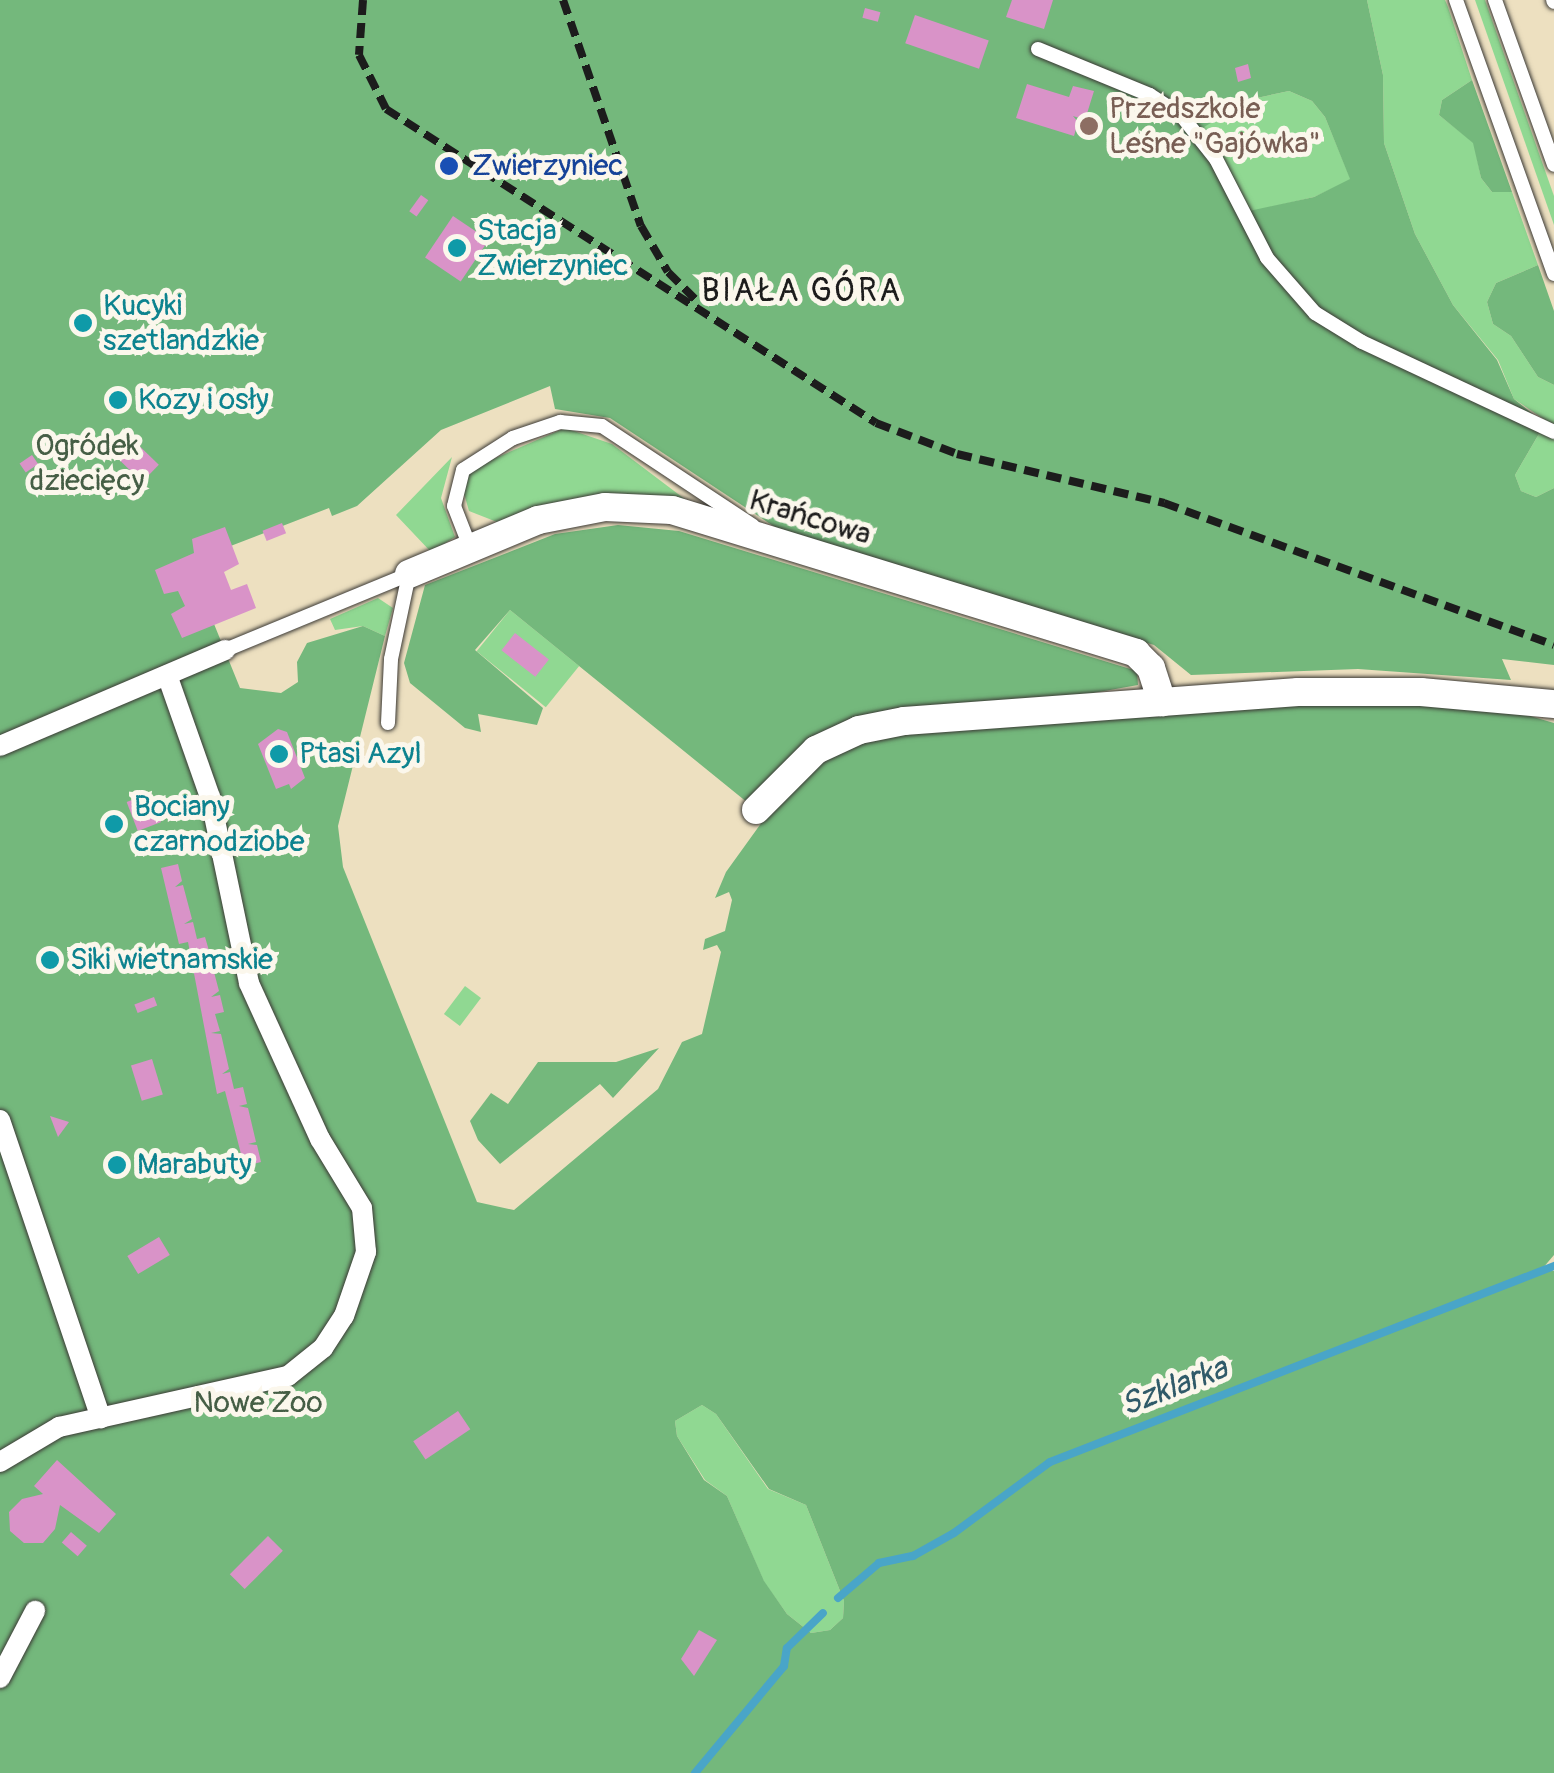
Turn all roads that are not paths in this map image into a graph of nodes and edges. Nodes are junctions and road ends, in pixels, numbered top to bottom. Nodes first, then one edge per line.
1 (1456, 0) edge
2 (1496, 0) edge
3 (1038, 49) dead end
4 (1554, 164) edge
5 (1554, 274) edge
6 (1554, 432) edge
7 (774, 540) junction
8 (470, 547) junction
9 (409, 574) junction
10 (224, 650) joint
11 (167, 675) junction
12 (1162, 702) junction
13 (1554, 704) edge
14 (388, 723) dead end
15 (0, 746) edge
16 (756, 810) dead end
17 (0, 1120) edge
18 (101, 1418) junction
19 (0, 1462) edge
20 (35, 1612) dead end
21 (0, 1678) edge

1 - 5 lane
2 - 4 lane
3 - 6 lane
7 - 8 street, Krańcowa
7 - 8 lane
7 - 12 street, Krańcowa
8 - 9 street, Krańcowa
9 - 10 lane
9 - 14 lane
10 - 11 street
11 - 15 street
11 - 18 street
12 - 13 street
12 - 16 street
17 - 18 street
18 - 19 street
20 - 21 street

